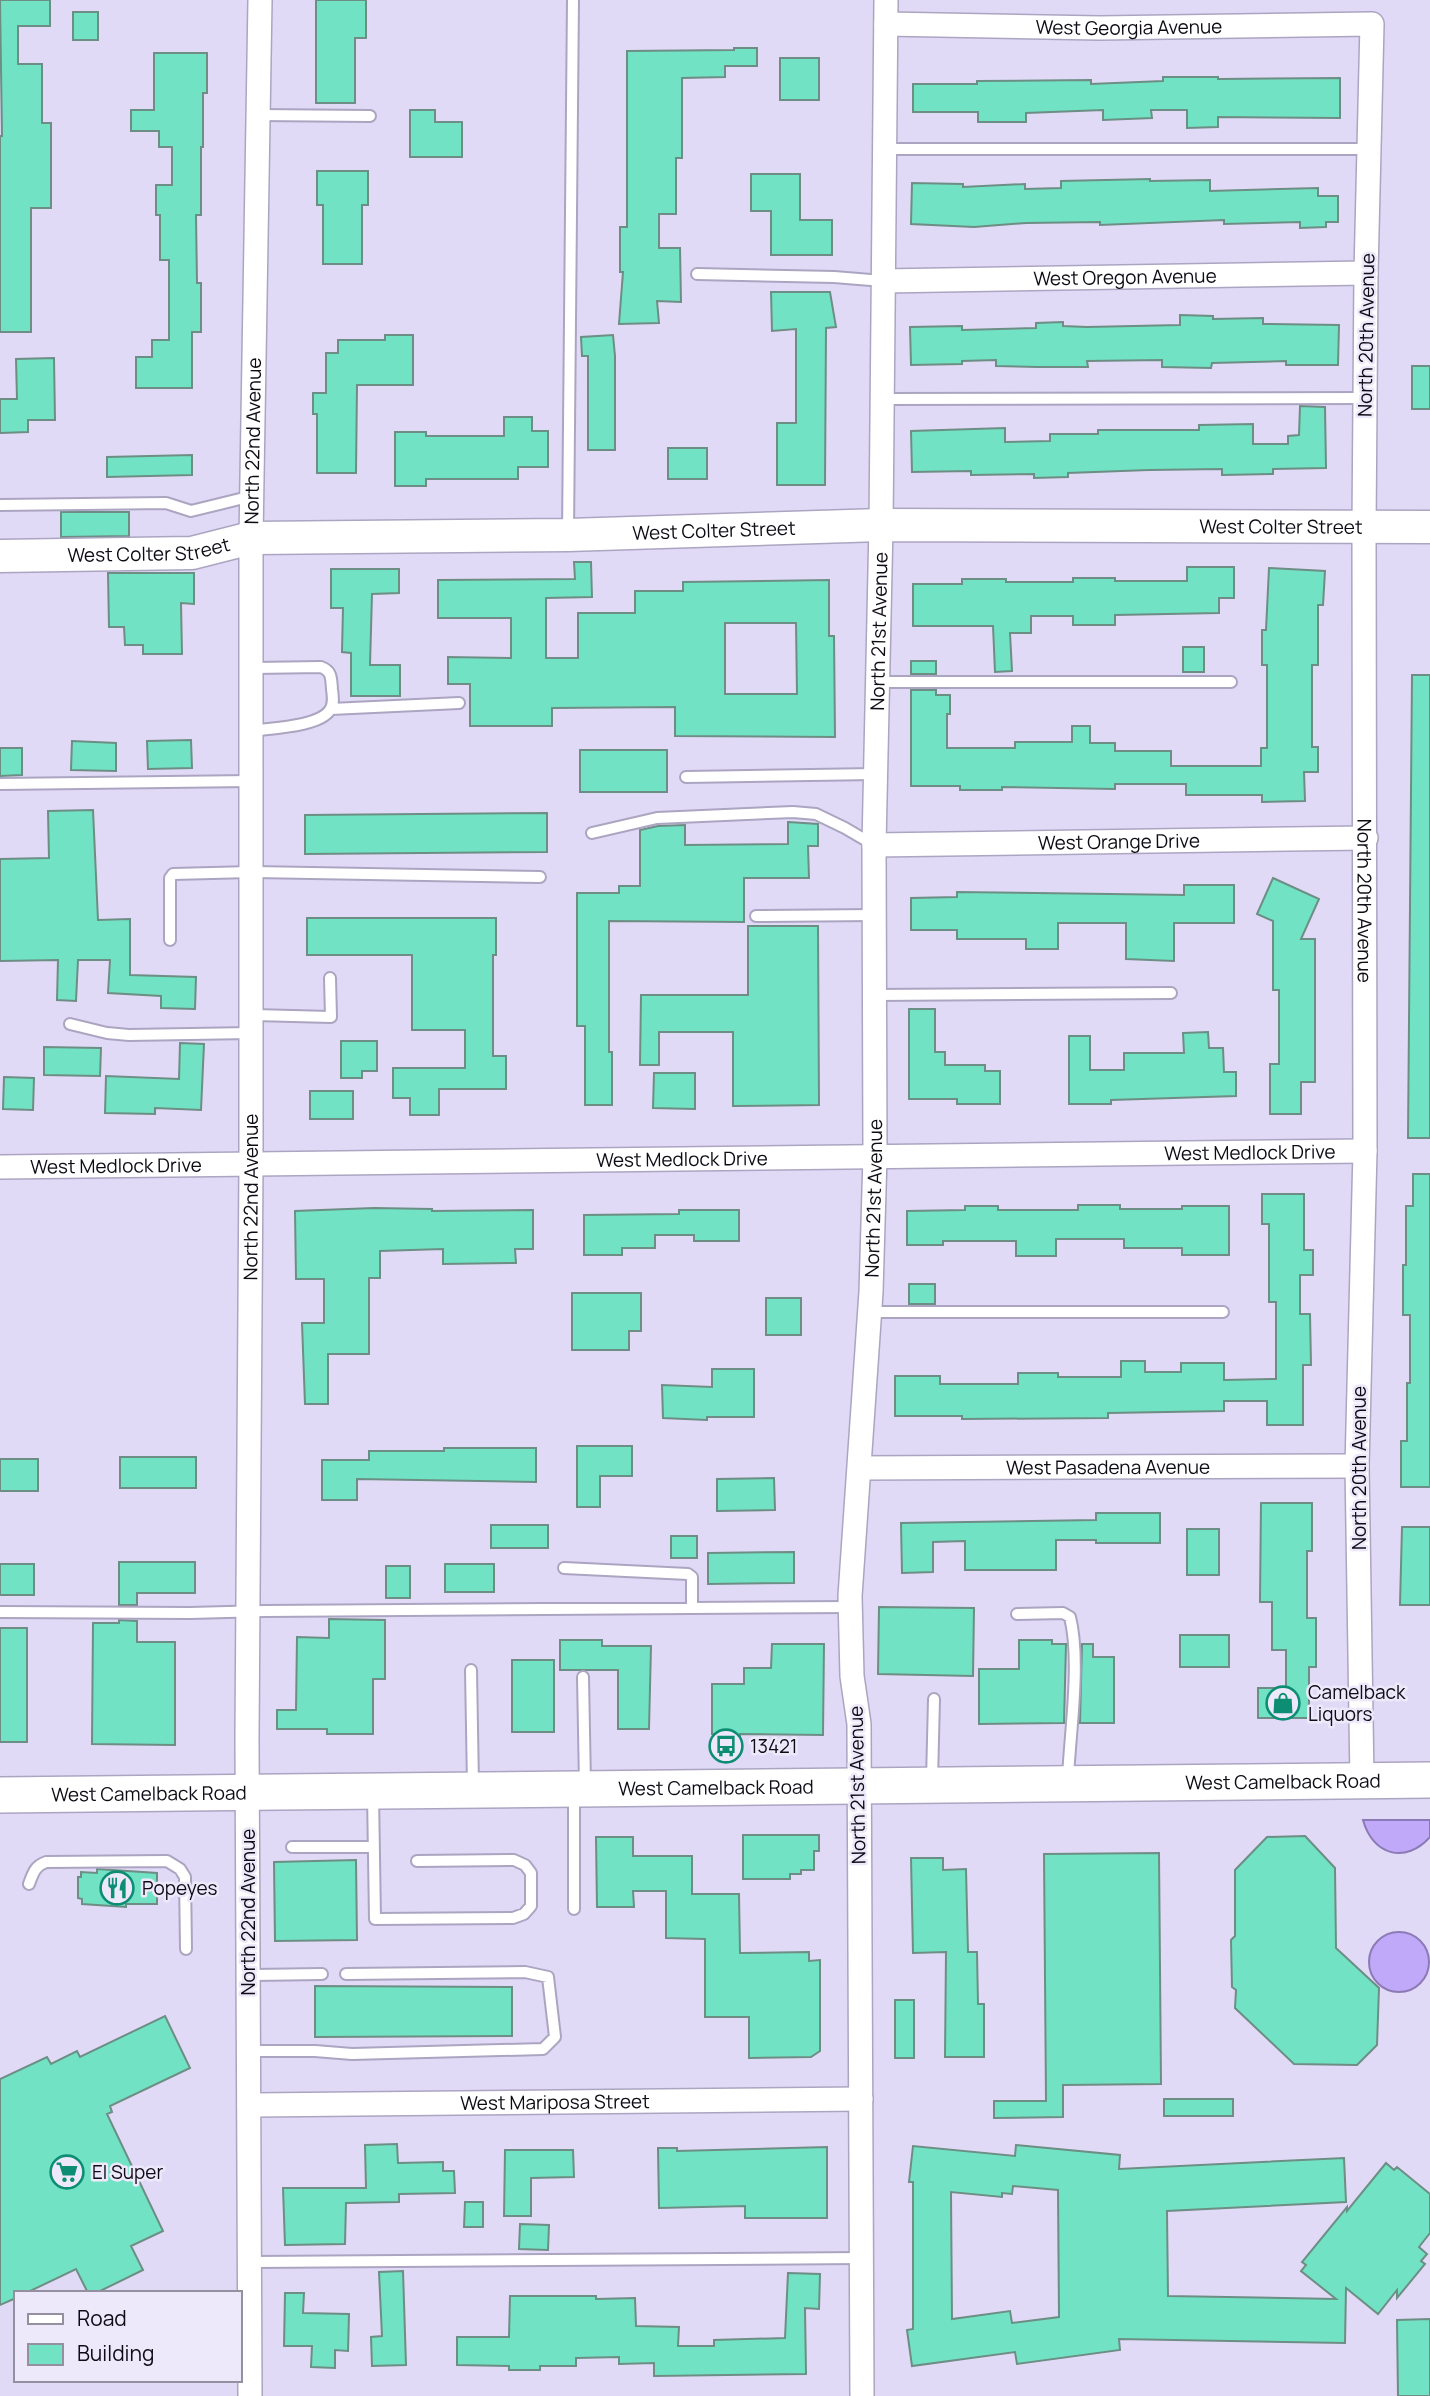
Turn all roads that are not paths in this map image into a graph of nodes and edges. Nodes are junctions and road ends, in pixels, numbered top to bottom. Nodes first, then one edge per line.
1 (260, 0) edge
2 (573, 0) edge
3 (886, 0) edge
4 (1372, 23) joint
5 (886, 24) junction
6 (258, 116) junction
7 (370, 117) dead end
8 (884, 149) junction
9 (1369, 149) junction
10 (1366, 273) junction
11 (696, 274) dead end
12 (883, 281) junction
13 (1365, 398) junction
14 (882, 399) junction
15 (251, 496) junction
16 (0, 505) edge
17 (881, 525) junction
18 (1430, 527) edge
19 (1364, 528) junction
20 (568, 535) junction
21 (251, 538) junction
22 (0, 556) edge
23 (251, 668) junction
24 (878, 682) junction
25 (1231, 682) dead end
26 (459, 703) dead end
27 (331, 709) junction
28 (251, 731) junction
29 (875, 774) junction
30 (686, 777) dead end
31 (251, 780) junction
32 (0, 784) edge
33 (592, 833) dead end
34 (1366, 838) junction
35 (873, 845) junction
36 (251, 873) junction
37 (540, 877) dead end
38 (875, 915) junction
39 (756, 916) dead end
40 (170, 940) dead end
41 (330, 978) dead end
42 (1171, 993) dead end
43 (875, 995) junction
44 (70, 1024) dead end
45 (251, 1024) junction
46 (1365, 1152) junction
47 (875, 1156) junction
48 (251, 1163) junction
49 (0, 1167) edge
50 (870, 1312) junction
51 (1223, 1312) dead end
52 (1357, 1466) junction
53 (860, 1468) junction
54 (564, 1568) dead end
55 (851, 1607) junction
56 (692, 1608) junction
57 (248, 1611) junction
58 (0, 1612) edge
59 (1017, 1614) dead end
60 (471, 1670) dead end
61 (583, 1677) dead end
62 (934, 1699) dead end
63 (1362, 1780) junction
64 (1430, 1780) edge
65 (1068, 1784) junction
66 (932, 1786) junction
67 (859, 1787) junction
68 (579, 1790) junction
69 (473, 1791) junction
70 (373, 1792) junction
71 (248, 1793) junction
72 (0, 1796) edge
73 (292, 1847) dead end
74 (374, 1847) junction
75 (417, 1861) dead end
76 (29, 1884) dead end
77 (573, 1909) dead end
78 (186, 1949) dead end
79 (322, 1974) dead end
80 (346, 1974) dead end
81 (248, 1975) junction
82 (249, 2051) junction
83 (861, 2099) junction
84 (249, 2105) junction
85 (861, 2258) junction
86 (250, 2262) junction
87 (250, 2396) edge
88 (862, 2396) edge

1 - 6 street, North 22nd Avenue
2 - 20 lane
3 - 5 street, North 21st Avenue
4 - 5 street, West Georgia Avenue
4 - 9 street, North 20th Avenue
5 - 8 street, North 21st Avenue
6 - 7 lane
6 - 15 street, North 22nd Avenue
8 - 9 lane
8 - 12 street, North 21st Avenue
9 - 10 street, North 20th Avenue
10 - 12 street, West Oregon Avenue
10 - 13 street, North 20th Avenue
11 - 12 lane
12 - 14 street, North 21st Avenue
13 - 14 lane
13 - 19 street, North 20th Avenue
14 - 17 street, North 21st Avenue
15 - 16 lane
15 - 21 street, North 22nd Avenue
17 - 19 street, West Colter Street
17 - 20 street, West Colter Street
17 - 24 street, North 21st Avenue
18 - 19 street, West Colter Street
19 - 34 street, North 20th Avenue
20 - 21 street, West Colter Street
21 - 22 street, West Colter Street
21 - 23 street, North 22nd Avenue
23 - 27 lane
23 - 28 street, North 22nd Avenue
24 - 25 lane
24 - 29 street, North 21st Avenue
26 - 27 lane
27 - 28 lane
28 - 31 street, North 22nd Avenue
29 - 30 lane
29 - 35 street, North 21st Avenue
31 - 32 lane
31 - 36 street, North 22nd Avenue
33 - 35 lane
34 - 35 street, West Orange Drive
34 - 46 street, North 20th Avenue
35 - 38 street, North 21st Avenue
36 - 37 lane
36 - 40 lane
36 - 45 street, North 22nd Avenue
38 - 39 lane
38 - 43 street, North 21st Avenue
41 - 45 lane
42 - 43 lane
43 - 47 street, North 21st Avenue
44 - 45 lane
45 - 48 street, North 22nd Avenue
46 - 47 street, West Medlock Drive
46 - 52 street, North 20th Avenue
47 - 48 street, West Medlock Drive
47 - 50 street, North 21st Avenue
48 - 49 street, West Medlock Drive
48 - 57 street, North 22nd Avenue
50 - 51 lane
50 - 53 street, North 21st Avenue
52 - 53 street, West Pasadena Avenue
52 - 63 street, North 20th Avenue
53 - 55 street, North 21st Avenue
54 - 56 lane
55 - 56 lane
55 - 67 street, North 21st Avenue
56 - 57 lane
57 - 58 lane
57 - 71 street, North 22nd Avenue
59 - 65 lane
60 - 69 lane
61 - 68 lane
62 - 66 lane
63 - 64 main road, West Camelback Road
63 - 65 main road, West Camelback Road
65 - 66 main road, West Camelback Road
66 - 67 main road, West Camelback Road
67 - 68 main road, West Camelback Road
67 - 83 street, North 21st Avenue
68 - 69 main road, West Camelback Road
68 - 77 lane
69 - 70 main road, West Camelback Road
70 - 71 main road, West Camelback Road
70 - 74 lane
71 - 72 main road, West Camelback Road
71 - 81 street, North 22nd Avenue
73 - 74 lane
74 - 75 lane
76 - 78 lane
79 - 81 lane
80 - 82 lane
81 - 82 street, North 22nd Avenue
82 - 84 street, North 22nd Avenue
83 - 84 street, West Mariposa Street
83 - 85 street, North 21st Avenue
84 - 86 street, North 22nd Avenue
85 - 86 lane
85 - 88 street, North 21st Avenue
86 - 87 street, North 22nd Avenue

